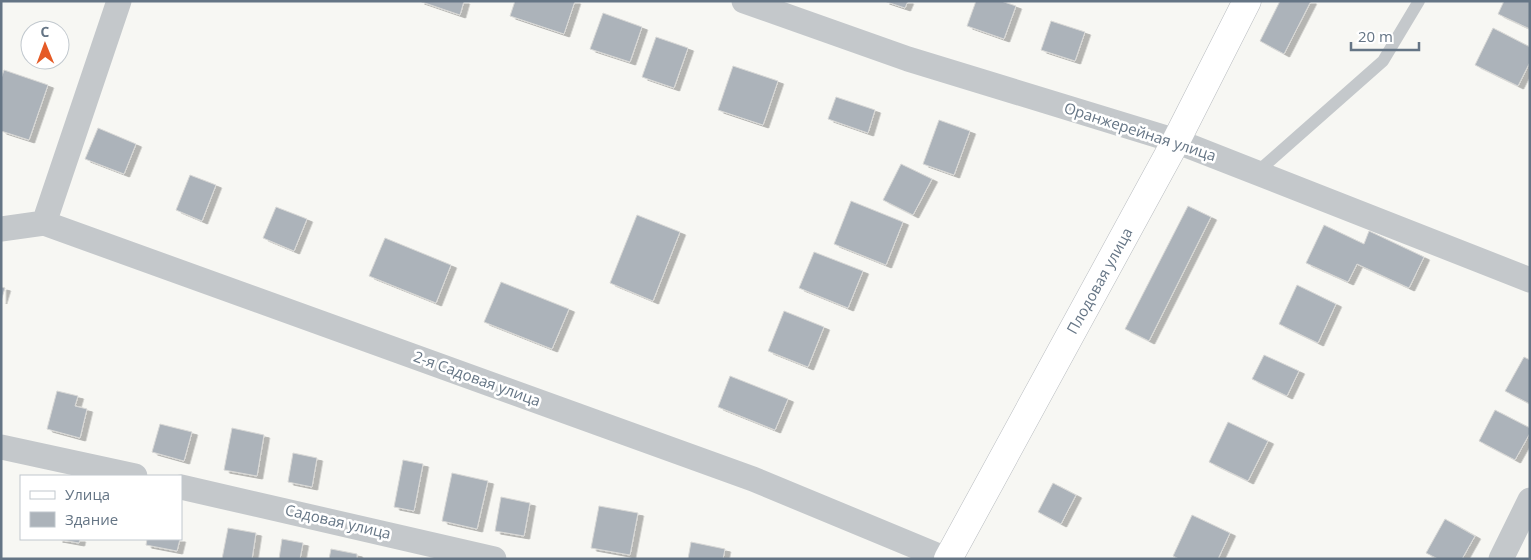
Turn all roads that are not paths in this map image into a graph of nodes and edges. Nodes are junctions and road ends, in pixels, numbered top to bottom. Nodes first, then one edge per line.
1 (119, 1) edge
2 (744, 1) edge
3 (1247, 1) edge
4 (1419, 1) edge
5 (1176, 142) junction
6 (1256, 173) junction
7 (44, 222) junction
8 (1, 229) edge
9 (1530, 280) edge
10 (1, 447) edge
11 (130, 475) edge
12 (182, 486) edge
13 (1530, 500) edge
14 (494, 559) edge
15 (947, 559) edge
16 (1501, 559) edge

1 - 7 street
2 - 5 street, Оранжерейная улица
3 - 5 main road, Плодовая улица
4 - 6 lane
5 - 6 street, Оранжерейная улица
5 - 15 main road, Плодовая улица
6 - 9 street, Оранжерейная улица
7 - 8 street, 2-я Садовая улица
7 - 15 street, 2-я Садовая улица
10 - 11 street
12 - 14 street, Садовая улица
13 - 16 street

